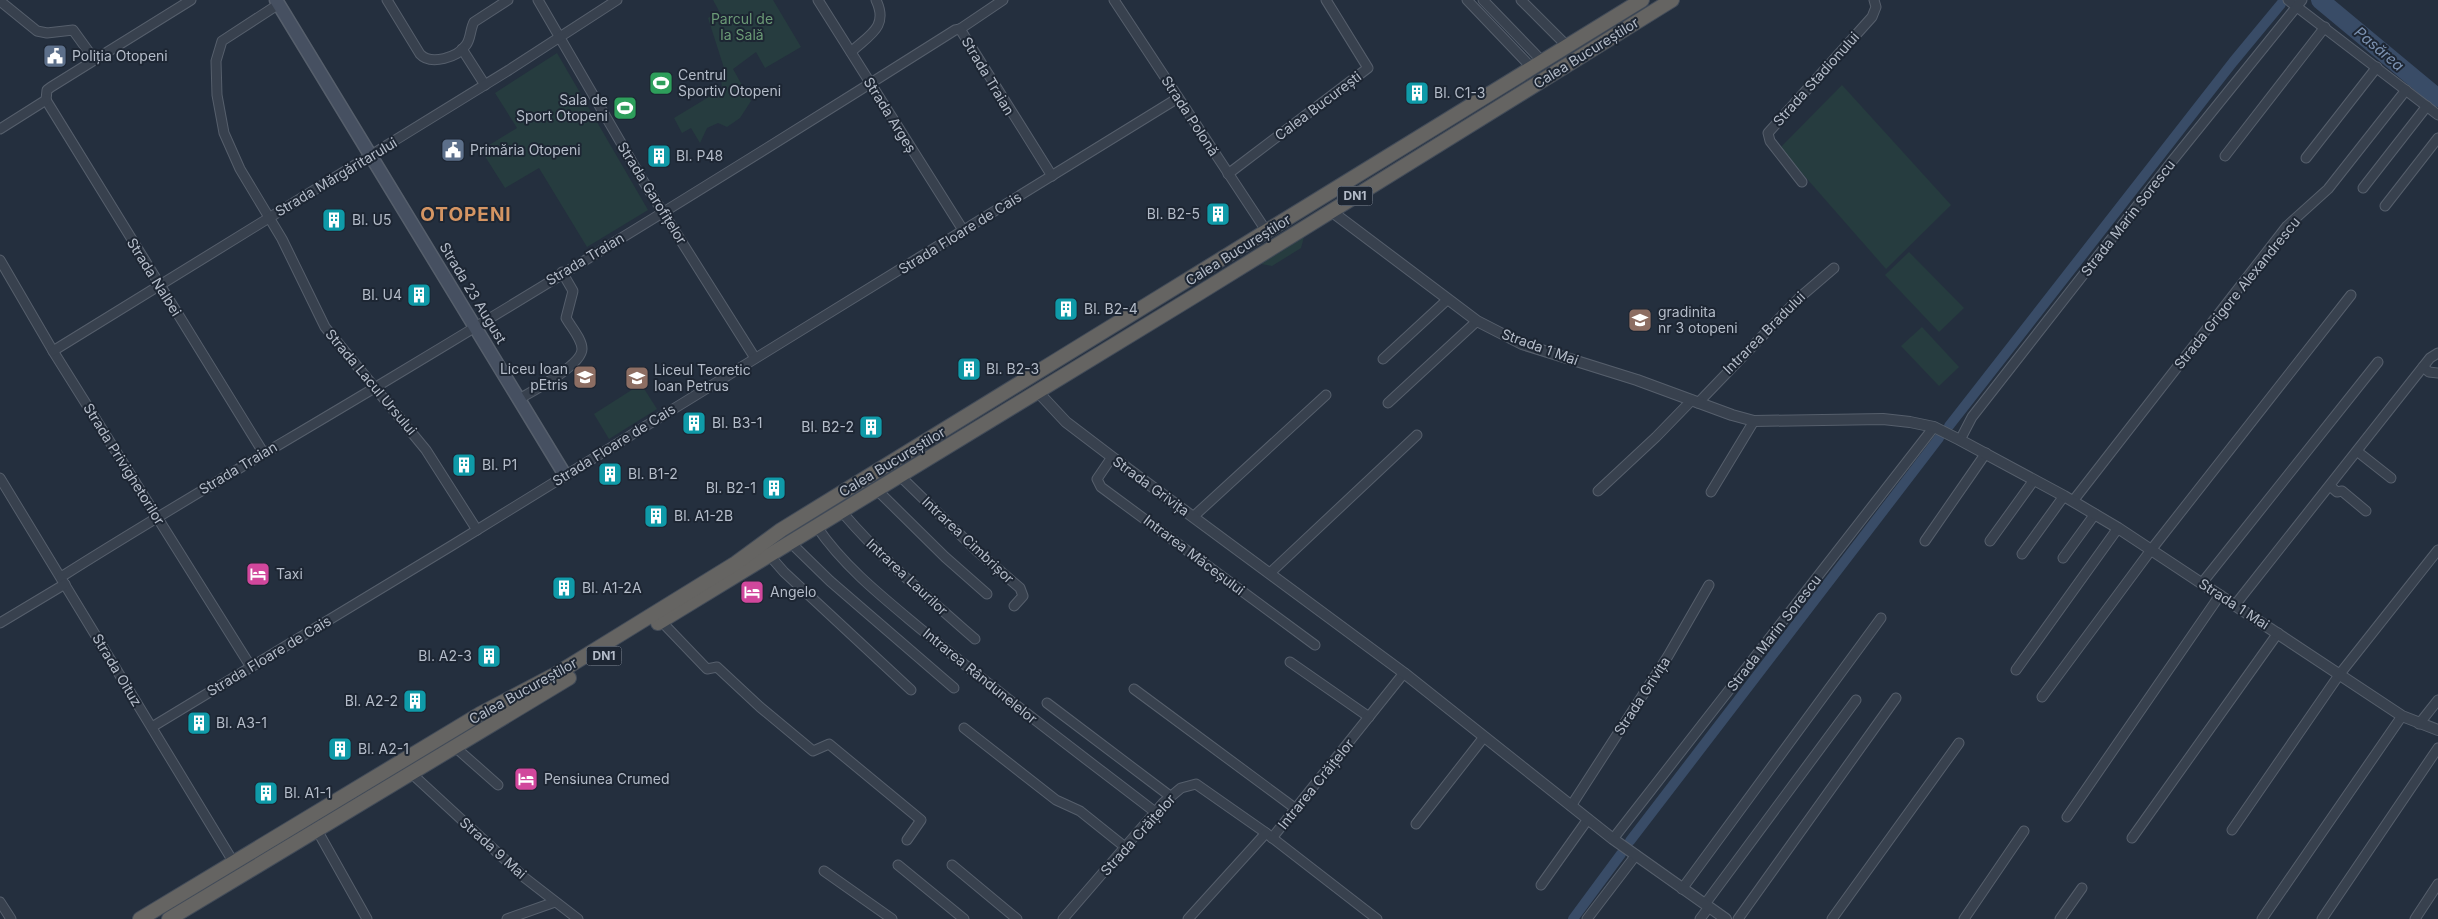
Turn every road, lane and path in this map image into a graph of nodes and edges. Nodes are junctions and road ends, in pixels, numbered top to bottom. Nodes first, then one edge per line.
1 (191, 0) edge
2 (387, 0) edge
3 (508, 0) edge
4 (538, 0) edge
5 (617, 0) edge
6 (818, 0) edge
7 (876, 0) edge
8 (1003, 0) edge
9 (1114, 0) edge
10 (1326, 0) edge
11 (1467, 0) edge
12 (1483, 0) edge
13 (1521, 0) edge
14 (1642, 0) edge
15 (1672, 0) edge
16 (1874, 0) edge
17 (2288, 0) edge
18 (0, 1) edge
19 (278, 2) edge
20 (2299, 3) edge
21 (2325, 28) junction
22 (960, 29) junction
23 (560, 38) junction
24 (1568, 46) junction
25 (462, 49) junction
26 (851, 52) junction
27 (94, 59) junction
28 (1537, 65) junction
29 (2376, 67) junction
30 (870, 84) junction
31 (485, 86) junction
32 (2406, 90) junction
33 (1178, 98) junction
34 (46, 100) junction
35 (2427, 106) junction
36 (2438, 115) edge
37 (0, 129) edge
38 (2438, 138) edge
39 (371, 156) junction
40 (2225, 156) dead end
41 (2306, 158) dead end
42 (1228, 174) junction
43 (1052, 176) junction
44 (1802, 182) dead end
45 (2364, 188) dead end
46 (2385, 206) dead end
47 (1331, 211) junction
48 (663, 213) junction
49 (269, 217) junction
50 (963, 230) junction
51 (1267, 232) junction
52 (0, 260) edge
53 (1834, 268) dead end
54 (562, 272) junction
55 (159, 286) junction
56 (2352, 295) dead end
57 (1447, 300) junction
58 (1477, 321) junction
59 (476, 326) junction
60 (53, 351) junction
61 (2438, 353) edge
62 (755, 358) junction
63 (1383, 359) dead end
64 (2378, 362) dead end
65 (2423, 367) junction
66 (2438, 373) edge
67 (374, 388) junction
68 (1038, 392) junction
69 (1326, 395) dead end
70 (519, 399) junction
71 (1695, 401) junction
72 (1388, 402) dead end
73 (1754, 421) junction
74 (1934, 427) junction
75 (1417, 435) dead end
76 (1960, 440) junction
77 (263, 452) junction
78 (2358, 452) junction
79 (1986, 454) junction
80 (1112, 457) junction
81 (565, 475) junction
82 (900, 476) junction
83 (0, 478) edge
84 (2391, 478) dead end
85 (2034, 480) junction
86 (2330, 486) junction
87 (877, 490) junction
88 (1598, 491) dead end
89 (1711, 492) dead end
90 (2068, 498) junction
91 (2366, 511) dead end
92 (842, 512) junction
93 (2095, 514) junction
94 (157, 517) junction
95 (1193, 517) junction
96 (817, 527) junction
97 (2118, 528) junction
98 (477, 530) junction
99 (1925, 541) dead end
100 (1990, 541) dead end
101 (791, 543) junction
102 (2151, 550) junction
103 (2438, 550) edge
104 (2022, 554) dead end
105 (770, 556) junction
106 (2063, 558) dead end
107 (1270, 573) junction
108 (63, 581) junction
109 (2202, 583) junction
110 (1709, 584) dead end
111 (987, 594) dead end
112 (2220, 595) junction
113 (2235, 605) junction
114 (1014, 606) dead end
115 (1881, 618) dead end
116 (661, 621) junction
117 (0, 623) edge
118 (2278, 633) junction
119 (975, 639) dead end
120 (1315, 645) dead end
121 (1290, 662) dead end
122 (251, 667) junction
123 (2016, 670) dead end
124 (1404, 674) junction
125 (2339, 675) junction
126 (954, 688) dead end
127 (1134, 689) dead end
128 (911, 690) dead end
129 (2042, 697) dead end
130 (1896, 698) dead end
131 (1856, 700) dead end
132 (2438, 700) edge
133 (1047, 703) dead end
134 (2402, 716) junction
135 (1369, 717) junction
136 (2419, 724) junction
137 (152, 727) junction
138 (964, 728) dead end
139 (2438, 730) edge
140 (1484, 737) junction
141 (1959, 743) dead end
142 (455, 747) junction
143 (2438, 748) edge
144 (411, 773) junction
145 (498, 785) dead end
146 (1170, 796) junction
147 (1571, 806) junction
148 (1296, 809) junction
149 (1155, 812) junction
150 (2067, 817) dead end
151 (1588, 819) junction
152 (1416, 824) dead end
153 (317, 830) junction
154 (2232, 830) dead end
155 (2024, 831) dead end
156 (1269, 835) junction
157 (2132, 838) dead end
158 (1614, 839) junction
159 (907, 840) dead end
160 (1125, 847) junction
161 (1636, 855) junction
162 (234, 862) junction
163 (898, 865) dead end
164 (952, 865) dead end
165 (824, 870) dead end
166 (2438, 884) edge
167 (1541, 886) dead end
168 (1682, 888) junction
169 (2082, 888) dead end
170 (0, 902) edge
171 (555, 902) junction
172 (1707, 906) junction
173 (1067, 918) edge
174 (10, 919) edge
175 (140, 919) edge
176 (169, 919) edge
177 (367, 919) edge
178 (507, 919) edge
179 (578, 919) edge
180 (892, 919) edge
181 (964, 919) edge
182 (1017, 919) edge
183 (1188, 919) edge
184 (1377, 919) edge
185 (1586, 919) edge
186 (1700, 919) edge
187 (1726, 919) edge
188 (1738, 919) edge
189 (1832, 919) edge
190 (1964, 919) edge
191 (2060, 919) edge
192 (2262, 919) edge
193 (2322, 919) edge
194 (2415, 919) edge

1 - 27 street
2 - 25 street
3 - 25 street
4 - 23 street, Strada Garofițelor
5 - 23 street, Strada Mărgăritarului
6 - 26 street, Strada Argeș
7 - 26 street
8 - 22 street
9 - 33 street, Strada Polonă
10 - 42 street, Calea București
11 - 28 street
12 - 28 street
13 - 24 street
14 - 24 highway, Calea Bucureștilor / DN1
15 - 47 highway, Calea Bucureștilor / DN1
16 - 44 street, Strada Stadionului
17 - 20 street
18 - 27 street
19 - 39 main road, Strada 23 August
19 - 49 street, Strada Lacul Ursului
20 - 21 street
20 - 76 street, Strada Marin Sorescu
21 - 29 street
21 - 40 street
22 - 30 street, Strada Traian
22 - 43 street, Strada Traian
23 - 31 street, Strada Mărgăritarului
23 - 48 street, Strada Garofițelor
24 - 28 highway, Calea Bucureștilor / DN1
25 - 31 street
26 - 30 street, Strada Argeș
27 - 34 street
28 - 51 highway, Calea Bucureștilor / DN1
29 - 32 street
29 - 41 street
30 - 48 street, Strada Traian
30 - 50 street, Strada Argeș
31 - 39 street, Strada Mărgăritarului
32 - 35 street
32 - 90 street, Strada Grigore Alexandrescu
33 - 42 street, Strada Polonă
33 - 43 street, Strada Floare de Cais
34 - 37 street
34 - 55 street, Strada Nalbei
35 - 36 street
35 - 45 street
38 - 46 street
39 - 49 street, Strada Mărgăritarului
39 - 59 main road, Strada 23 August
42 - 51 street, Strada Polonă
43 - 50 street, Strada Floare de Cais
47 - 57 street, Strada 1 Mai
47 - 68 highway, Calea Bucureștilor / DN1
48 - 54 street, Strada Traian
48 - 62 street, Strada Garofițelor
49 - 55 street, Strada Mărgăritarului
49 - 67 street, Strada Lacul Ursului
50 - 62 street, Strada Floare de Cais
51 - 162 highway, Calea Bucureștilor / DN1
52 - 60 street, Strada Privighetorilor
53 - 71 street, Intrarea Bradului
54 - 59 street, Strada Traian
54 - 70 street
55 - 60 street, Strada Mărgăritarului
55 - 77 street, Strada Nalbei
56 - 102 street
57 - 58 street, Strada 1 Mai
57 - 63 street
58 - 71 street, Strada 1 Mai
58 - 72 street
59 - 67 street, Strada Traian
59 - 70 main road, Strada 23 August
60 - 94 street, Strada Privighetorilor
61 - 65 street
62 - 81 street, Strada Floare de Cais
64 - 109 street
65 - 66 street
65 - 78 street
67 - 77 street, Strada Traian
67 - 98 street, Strada Lacul Ursului
68 - 80 street, Strada Grivița
68 - 82 highway, Calea Bucureștilor / DN1
69 - 95 street
70 - 81 main road, Strada 23 August
71 - 73 street, Strada 1 Mai
71 - 88 street
73 - 74 street, Strada 1 Mai
73 - 89 street
74 - 76 street, Strada 1 Mai
74 - 158 street, Strada Marin Sorescu
75 - 107 street
76 - 79 street, Strada 1 Mai
77 - 94 street, Strada Traian
78 - 84 street
78 - 86 street
79 - 85 street, Strada 1 Mai
79 - 99 street
80 - 95 street, Strada Grivița
80 - 120 street, Intrarea Măceșului
81 - 98 street, Strada Floare de Cais
82 - 87 highway, Calea Bucureștilor / DN1
82 - 114 street, Intrarea Cimbrișor
83 - 108 street, Strada Oituz
85 - 90 street, Strada 1 Mai
85 - 100 street
86 - 91 street
86 - 113 street
87 - 92 highway, Calea Bucureștilor / DN1
87 - 111 street
90 - 93 street, Strada 1 Mai
90 - 104 street
92 - 96 highway, Calea Bucureștilor / DN1
92 - 119 street, Intrarea Laurilor
93 - 97 street, Strada 1 Mai
93 - 106 street
94 - 108 street, Strada Traian
94 - 122 street, Strada Privighetorilor
95 - 107 street, Strada Grivița
96 - 101 highway, Calea Bucureștilor / DN1
96 - 149 street, Intrarea Rândunelelor
97 - 102 street, Strada 1 Mai
97 - 123 street
98 - 122 street, Strada Floare de Cais
101 - 105 highway, Calea Bucureștilor / DN1
101 - 126 street
102 - 109 street, Strada 1 Mai
102 - 129 street
103 - 125 street
105 - 116 highway, Calea Bucureștilor / DN1
105 - 128 street
107 - 124 street, Strada Grivița
108 - 117 street, Strada Traian
108 - 137 street, Strada Oituz
109 - 112 street, Strada 1 Mai
110 - 147 street, Strada Grivița
112 - 113 street, Strada 1 Mai
112 - 150 street
113 - 118 street, Strada 1 Mai
115 - 168 street
116 - 142 highway, Calea Bucureștilor / DN1
116 - 159 street
118 - 125 street, Strada 1 Mai
118 - 157 street
121 - 135 street
122 - 137 street, Strada Floare de Cais
124 - 135 street, Intrarea Crăițelor
124 - 140 street, Strada Grivița
125 - 134 street, Strada 1 Mai
125 - 154 street
127 - 148 street
130 - 188 street
131 - 172 street
132 - 136 street
133 - 146 street
134 - 136 street, Strada 1 Mai
134 - 192 street
135 - 148 street, Intrarea Crăițelor
136 - 139 street, Strada 1 Mai
137 - 162 street, Strada Oituz
138 - 160 street
140 - 147 street, Strada Grivița
140 - 152 street
141 - 189 street
142 - 144 highway, Calea Bucureștilor / DN1
142 - 145 street
143 - 193 street
144 - 153 highway, Calea Bucureștilor / DN1
144 - 171 street, Strada 9 Mai
146 - 149 street, Strada Crăițelor
146 - 156 street, Strada Crăițelor
147 - 151 street, Strada Grivița
148 - 156 street, Intrarea Crăițelor
149 - 160 street, Strada Crăițelor
151 - 158 street, Strada Grivița
151 - 167 street
153 - 176 highway, Calea Bucureștilor / DN1
153 - 177 street
155 - 190 street
156 - 183 street
156 - 184 street, Intrarea Crăițelor
158 - 161 street, Strada Grivița
160 - 173 street, Strada Crăițelor
161 - 168 street, Strada Grivița
161 - 185 street
162 - 175 highway, Calea Bucureștilor / DN1
163 - 181 street
164 - 182 street
165 - 180 street
166 - 194 street
168 - 172 street, Strada Grivița
169 - 191 street
170 - 174 street
171 - 178 street
171 - 179 street, Strada 9 Mai
172 - 186 street
172 - 187 street, Strada Grivița

